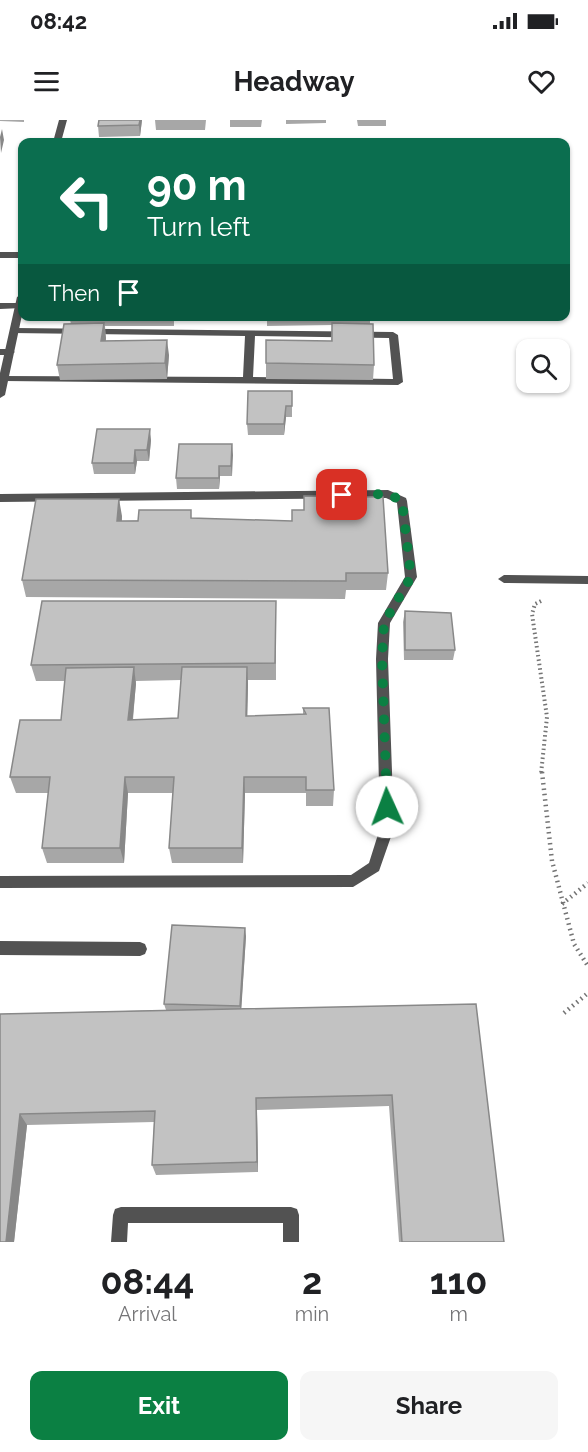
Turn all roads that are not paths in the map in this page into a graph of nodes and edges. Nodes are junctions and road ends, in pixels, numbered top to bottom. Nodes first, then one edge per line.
1 (63, 120) edge
2 (58, 138) edge
3 (0, 255) edge
4 (18, 255) edge
5 (18, 303) edge
6 (0, 306) edge
7 (18, 319) edge
8 (15, 331) junction
9 (250, 333) junction
10 (5, 352) edge
11 (4, 378) junction
12 (248, 381) junction
13 (0, 395) edge
14 (0, 498) edge
15 (504, 579) dead end
16 (588, 580) edge
17 (0, 882) edge
18 (0, 948) edge
19 (140, 949) dead end
20 (119, 1242) edge
21 (291, 1242) edge

1 - 2 street
3 - 4 street
5 - 6 street
7 - 8 street
8 - 9 street
8 - 10 street
9 - 12 street
9 - 12 street
10 - 11 street
11 - 12 street
11 - 13 street
14 - 17 street
15 - 16 street
18 - 19 street
20 - 21 street

